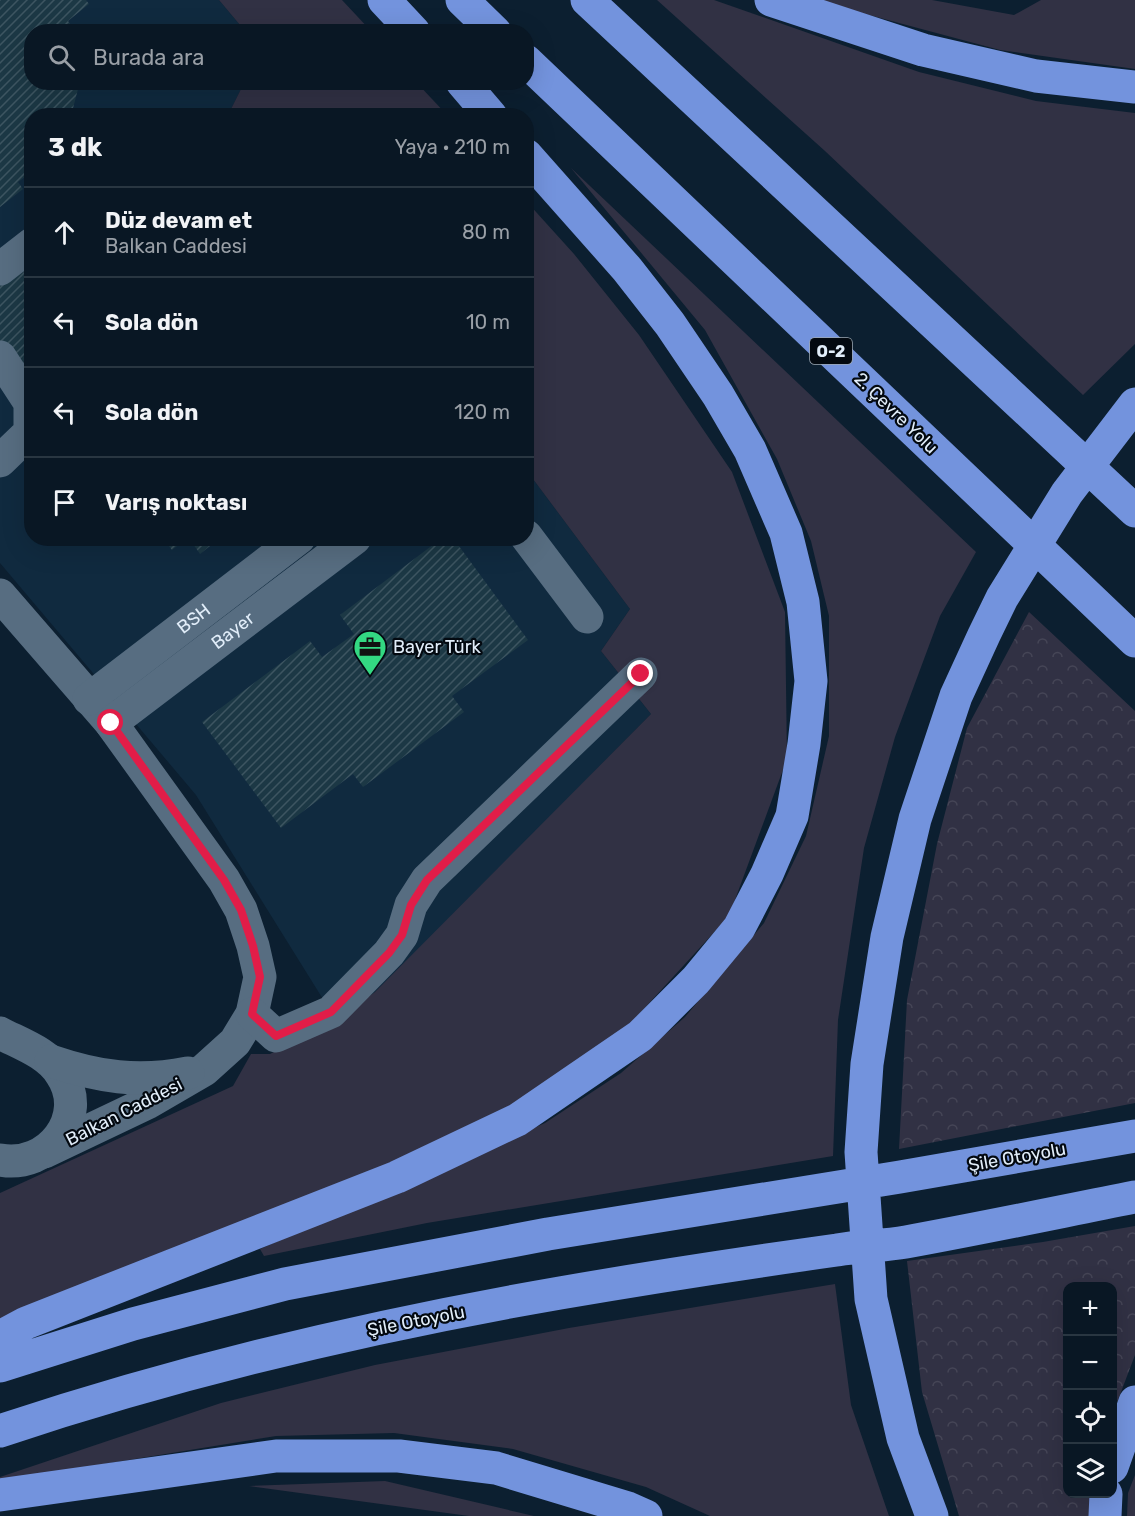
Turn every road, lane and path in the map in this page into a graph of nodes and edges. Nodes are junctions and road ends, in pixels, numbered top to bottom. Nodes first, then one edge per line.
1 (384, 0) edge
2 (462, 0) edge
3 (587, 0) edge
4 (771, 0) edge
5 (406, 24) edge
6 (487, 24) edge
7 (534, 69) edge
8 (1135, 87) edge
9 (469, 90) edge
10 (484, 108) edge
11 (534, 164) edge
12 (24, 250) edge
13 (0, 268) edge
14 (0, 357) edge
15 (24, 394) edge
16 (1134, 405) edge
17 (24, 438) edge
18 (0, 462) edge
19 (1135, 511) edge
20 (289, 546) edge
21 (344, 546) edge
22 (534, 546) edge
23 (0, 596) edge
24 (587, 616) dead end
25 (1135, 641) edge
26 (641, 674) dead end
27 (89, 699) junction
28 (111, 723) junction
29 (252, 1014) junction
30 (0, 1033) edge
31 (0, 1048) edge
32 (44, 1056) junction
33 (204, 1070) junction
34 (1135, 1136) edge
35 (18, 1161) edge
36 (1135, 1197) edge
37 (0, 1337) edge
38 (0, 1366) edge
39 (1135, 1402) edge
40 (0, 1431) edge
41 (1117, 1455) edge
42 (0, 1495) edge
43 (1106, 1498) edge
44 (646, 1516) edge
45 (932, 1516) edge
46 (1105, 1516) edge

1 - 5 highway
2 - 6 highway
3 - 19 highway
4 - 8 highway
7 - 25 highway, 2. Çevre Yolu / O-2
9 - 10 highway
11 - 37 highway
12 - 13 street
14 - 15 street
16 - 45 highway
17 - 18 street
20 - 27 street, BSH
21 - 28 street, Bayer
22 - 24 street
23 - 27 street, Balkan Caddesi
26 - 29 street
27 - 28 street, Balkan Caddesi
28 - 29 street, Balkan Caddesi
29 - 33 street, Balkan Caddesi
30 - 32 street
31 - 32 street
32 - 33 street, Balkan Caddesi
32 - 35 street
33 - 35 street, Balkan Caddesi
34 - 38 highway, Şile Otoyolu
36 - 40 highway, Şile Otoyolu
39 - 41 highway
42 - 44 highway
43 - 46 highway

